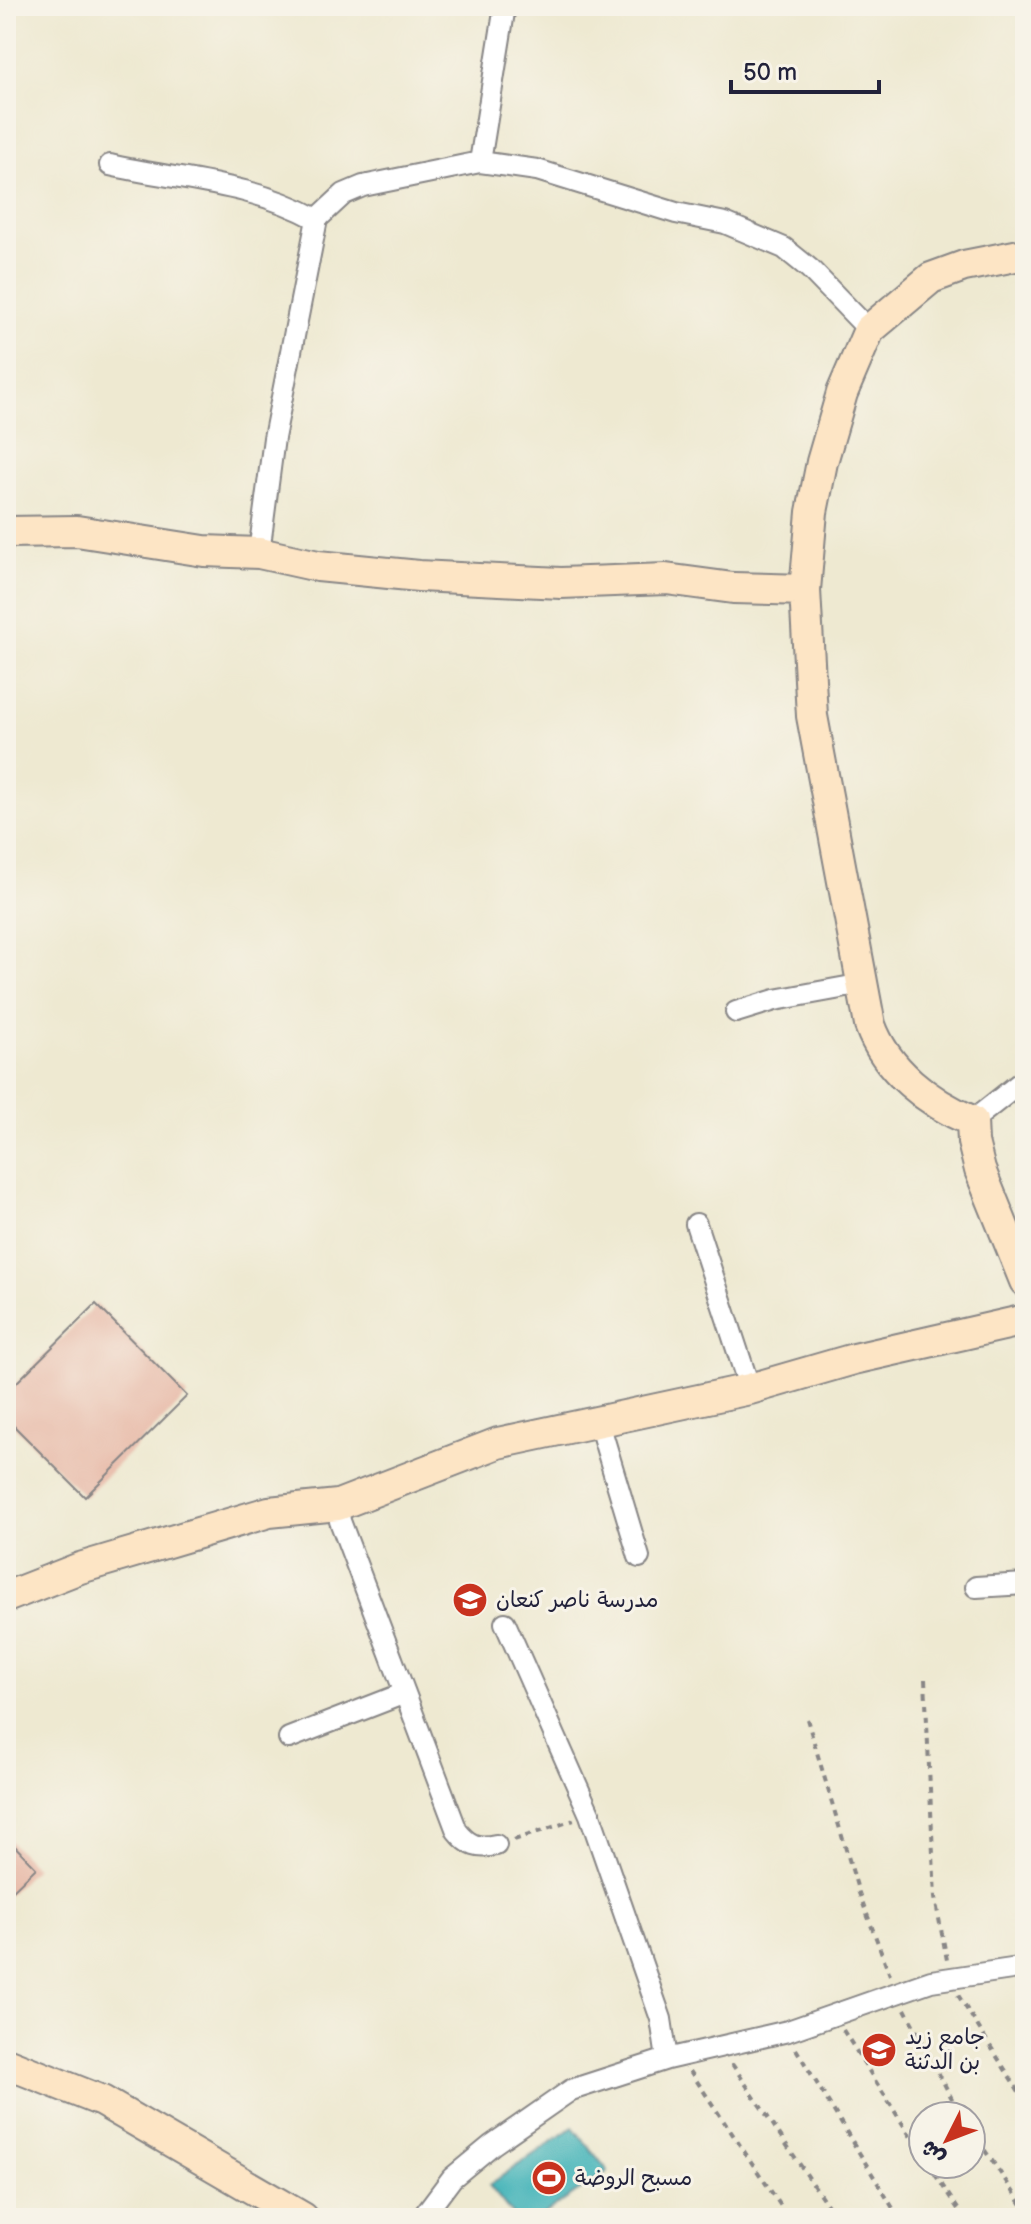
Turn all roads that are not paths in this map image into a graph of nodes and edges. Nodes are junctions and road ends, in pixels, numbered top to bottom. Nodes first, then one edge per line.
1 (505, 6) edge
2 (480, 162) junction
3 (110, 165) dead end
4 (317, 219) junction
5 (1025, 254) edge
6 (869, 330) junction
7 (6, 532) edge
8 (259, 553) junction
9 (805, 590) junction
10 (863, 984) junction
11 (736, 1012) dead end
12 (1025, 1079) edge
13 (972, 1121) junction
14 (696, 1224) dead end
15 (1025, 1277) edge
16 (1024, 1320) edge
17 (1025, 1341) edge
18 (750, 1389) junction
19 (599, 1423) junction
20 (338, 1505) junction
21 (639, 1557) dead end
22 (1025, 1584) edge
23 (976, 1587) dead end
24 (6, 1597) edge
25 (505, 1623) dead end
26 (405, 1693) junction
27 (289, 1738) dead end
28 (496, 1845) road end
29 (1025, 1967) edge
30 (674, 2057) junction
31 (6, 2063) edge
32 (303, 2218) edge
33 (422, 2218) edge

1 - 2 street
2 - 4 street
2 - 6 street
3 - 4 street
4 - 8 street
5 - 6 street
6 - 9 street
7 - 8 street
8 - 9 street
9 - 10 street
10 - 11 street
10 - 13 street
12 - 13 street
13 - 15 street
14 - 18 street
16 - 17 street
16 - 18 street
18 - 19 street
19 - 20 street
19 - 21 street
20 - 24 street
20 - 26 street
22 - 23 street
25 - 30 street
26 - 27 street
26 - 28 street
29 - 30 street
30 - 33 street
31 - 32 street

